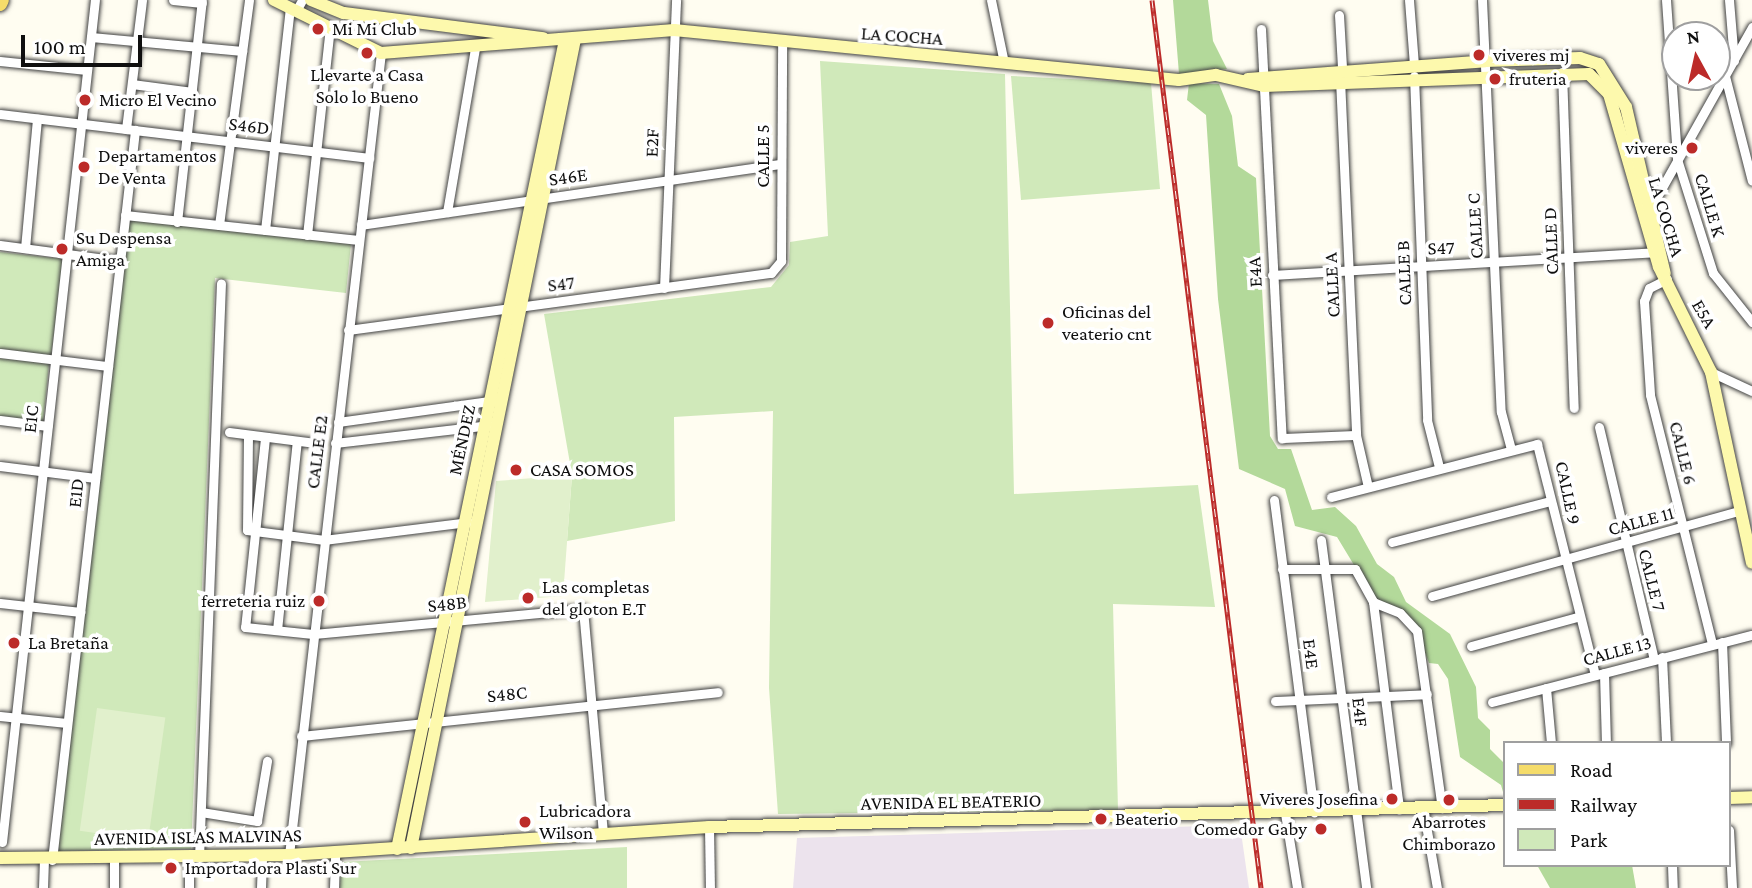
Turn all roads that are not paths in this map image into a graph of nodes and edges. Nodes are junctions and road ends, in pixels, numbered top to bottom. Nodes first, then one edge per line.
1 (95, 0) edge
2 (142, 0) edge
3 (173, 0) edge
4 (249, 0) edge
5 (274, 0) edge
6 (311, 0) edge
7 (676, 0) edge
8 (991, 0) edge
9 (1409, 0) edge
10 (1482, 0) edge
11 (1666, 0) edge
12 (1729, 0) edge
13 (202, 1) edge
14 (296, 6) edge
15 (1339, 15) dead end
16 (1752, 27) edge
17 (330, 28) junction
18 (1261, 29) dead end
19 (674, 30) junction
20 (91, 37) junction
21 (564, 40) junction
22 (137, 41) junction
23 (782, 41) junction
24 (197, 48) junction
25 (475, 48) junction
26 (242, 51) junction
27 (381, 53) junction
28 (0, 61) edge
29 (1485, 61) junction
30 (1734, 61) junction
31 (1004, 63) junction
32 (1731, 66) edge
33 (87, 70) junction
34 (1414, 70) junction
35 (1562, 72) junction
36 (1341, 73) junction
37 (1486, 75) junction
38 (1264, 80) junction
39 (132, 84) junction
40 (1716, 91) edge
41 (1729, 91) edge
42 (192, 92) junction
43 (0, 114) edge
44 (37, 119) junction
45 (81, 124) junction
46 (131, 130) junction
47 (187, 137) junction
48 (230, 142) junction
49 (274, 147) junction
50 (316, 152) junction
51 (369, 159) junction
52 (1677, 159) junction
53 (779, 163) junction
54 (668, 180) junction
55 (1752, 181) edge
56 (537, 199) junction
57 (1651, 206) junction
58 (447, 212) junction
59 (125, 215) junction
60 (1644, 218) junction
61 (177, 222) junction
62 (219, 225) junction
63 (361, 225) junction
64 (265, 230) junction
65 (307, 235) junction
66 (359, 240) junction
67 (0, 245) edge
68 (25, 248) junction
69 (1654, 252) junction
70 (67, 254) junction
71 (1569, 258) junction
72 (120, 261) junction
73 (1494, 263) junction
74 (1421, 266) junction
75 (1348, 268) junction
76 (777, 269) joint
77 (1272, 275) junction
78 (1666, 277) junction
79 (222, 283) dead end
80 (664, 288) junction
81 (514, 307) junction
82 (1752, 322) edge
83 (348, 330) junction
84 (0, 353) edge
85 (55, 360) junction
86 (108, 366) junction
87 (1710, 372) junction
88 (1740, 388) junction
89 (1752, 391) edge
90 (496, 400) junction
91 (1718, 402) junction
92 (1574, 408) dead end
93 (0, 420) edge
94 (338, 422) junction
95 (491, 425) junction
96 (48, 426) junction
97 (1599, 427) dead end
98 (229, 432) dead end
99 (248, 435) junction
100 (1356, 435) junction
101 (265, 438) junction
102 (297, 441) junction
103 (315, 443) dead end
104 (335, 443) junction
105 (1511, 449) junction
106 (0, 466) edge
107 (1439, 467) junction
108 (43, 472) junction
109 (95, 478) junction
110 (1368, 487) junction
111 (1331, 497) dead end
112 (1273, 500) dead end
113 (1550, 501) junction
114 (1738, 511) junction
115 (471, 522) junction
116 (1684, 527) junction
117 (256, 532) junction
118 (286, 535) junction
119 (324, 540) junction
120 (1321, 540) dead end
121 (1392, 542) dead end
122 (1625, 544) junction
123 (1565, 560) junction
124 (1752, 564) edge
125 (1324, 567) junction
126 (1282, 569) junction
127 (1432, 596) dead end
128 (1373, 602) junction
129 (0, 603) edge
130 (28, 606) junction
131 (80, 612) junction
132 (1577, 617) junction
133 (450, 622) junction
134 (277, 631) junction
135 (313, 634) junction
136 (1752, 635) edge
137 (1717, 643) junction
138 (1471, 646) dead end
139 (1658, 658) junction
140 (1599, 674) junction
141 (1546, 688) junction
142 (718, 692) dead end
143 (1427, 694) junction
144 (1385, 696) junction
145 (1340, 698) junction
146 (1299, 700) junction
147 (1275, 701) dead end
148 (593, 702) junction
149 (1492, 702) dead end
150 (0, 716) edge
151 (16, 717) junction
152 (430, 720) junction
153 (68, 723) junction
154 (301, 736) junction
155 (1552, 741) edge
156 (1606, 741) edge
157 (1666, 741) edge
158 (1726, 741) edge
159 (267, 761) dead end
160 (1752, 797) edge
161 (1731, 798) edge
162 (1504, 805) edge
163 (1423, 808) junction
164 (1442, 808) junction
165 (1399, 809) junction
166 (1355, 811) junction
167 (1314, 812) junction
168 (201, 813) junction
169 (1285, 813) junction
170 (709, 827) junction
171 (603, 834) junction
172 (2, 842) dead end
173 (404, 849) junction
174 (335, 853) junction
175 (289, 855) junction
176 (262, 856) junction
177 (0, 858) edge
178 (194, 858) junction
179 (114, 859) junction
180 (48, 860) junction
181 (1672, 867) edge
182 (1731, 867) edge
183 (43, 888) edge
184 (114, 888) edge
185 (189, 888) edge
186 (261, 888) edge
187 (334, 888) edge
188 (710, 888) edge
189 (1297, 888) edge
190 (1366, 888) edge
191 (1437, 888) edge
192 (1673, 888) edge
193 (1732, 888) edge

1 - 20 street, E1C
2 - 22 street, E1D
3 - 13 street
4 - 26 street
5 - 14 street, LA COCHA
6 - 21 street, LA COCHA
7 - 19 street, E2F
8 - 31 street
9 - 34 street, CALLE B
10 - 29 street, CALLE C
11 - 52 street, CALLE K
12 - 30 street
13 - 24 street
14 - 17 street, LA COCHA
14 - 49 street
15 - 36 street, CALLE A
16 - 30 street
17 - 27 street, LA COCHA
17 - 50 street
18 - 38 street, E4A
19 - 21 street, LA COCHA
19 - 23 street, LA COCHA
19 - 54 street, E2F
20 - 22 street
20 - 33 street, E1C
21 - 25 street, LA COCHA
21 - 56 street, MÉNDEZ
22 - 24 street
22 - 39 street, E1D
23 - 31 street, LA COCHA
23 - 53 street, CALLE 5
24 - 26 street
24 - 42 street
25 - 27 street, LA COCHA
25 - 58 street
26 - 48 street
27 - 51 street, CALLE E2
28 - 33 street
29 - 34 street, LA COCHA
29 - 37 street, CALLE C
29 - 57 street, LA COCHA
30 - 32 street
31 - 38 street, LA COCHA
33 - 45 street, E1C
34 - 36 street, LA COCHA
34 - 37 street, LA COCHA
34 - 74 street, CALLE B
35 - 37 street, LA COCHA
35 - 60 street, LA COCHA
35 - 71 street, CALLE D
36 - 38 street, LA COCHA
36 - 75 street, CALLE A
37 - 73 street, CALLE C
38 - 77 street, E4A
39 - 42 street
39 - 46 street, E1D
40 - 52 street
41 - 55 street
42 - 47 street
43 - 44 street, S46D
44 - 45 street, S46D
44 - 68 street
45 - 46 street, S46D
45 - 70 street, E1C
46 - 47 street, S46D
46 - 59 street, E1D
47 - 48 street, S46D
47 - 61 street
48 - 49 street, S46D
48 - 62 street
49 - 50 street, S46D
49 - 64 street
50 - 51 street, S46D
50 - 65 street
51 - 63 street, CALLE E2
52 - 57 street
52 - 82 street, CALLE K
53 - 54 street, S46E
53 - 76 street, CALLE 5
54 - 56 street, S46E
54 - 80 street, E2F
56 - 58 street, S46E
56 - 81 street, MÉNDEZ
57 - 60 street
57 - 78 street, LA COCHA
58 - 63 street, S46E
59 - 61 street
59 - 72 street, E1D
60 - 69 street, LA COCHA
61 - 62 street
62 - 64 street
63 - 66 street, CALLE E2
64 - 65 street
65 - 66 street
66 - 83 street, CALLE E2
67 - 68 street
68 - 70 street
69 - 71 street, S47
69 - 78 street, LA COCHA
70 - 72 street
70 - 85 street, E1C
71 - 73 street, S47
71 - 92 street, CALLE D
72 - 86 street, E1D
73 - 74 street, S47
73 - 105 street, CALLE C
74 - 75 street, S47
74 - 107 street, CALLE B
75 - 77 street, S47
75 - 100 street, CALLE A
76 - 80 street, S47
77 - 100 street, E4A
78 - 87 street, E5A
78 - 116 street, CALLE 6
79 - 168 street
80 - 81 street, S47
81 - 83 street, S47
81 - 90 street, MÉNDEZ
83 - 94 street, CALLE E2
84 - 85 street
85 - 86 street
85 - 96 street, E1C
86 - 109 street, E1D
87 - 88 street
87 - 91 street, E5A
88 - 89 street
88 - 91 street
90 - 94 street
90 - 95 street, MÉNDEZ
91 - 114 street, E5A
93 - 96 street
94 - 104 street, CALLE E2
95 - 104 street
95 - 115 street, MÉNDEZ
96 - 108 street, E1C
97 - 122 street, CALLE 7
98 - 99 street
99 - 101 street
99 - 117 street
100 - 110 street, CALLE A
101 - 102 street
101 - 117 street
102 - 103 street
102 - 118 street
104 - 119 street, CALLE E2
105 - 107 street, CALLE 9
105 - 113 street, CALLE 9
106 - 108 street
107 - 110 street, CALLE 9
108 - 109 street
108 - 130 street, E1C
109 - 131 street, E1D
110 - 111 street, CALLE 9
112 - 126 street, E4E
113 - 121 street
113 - 123 street, CALLE 9
114 - 116 street, CALLE 11
114 - 124 street, E5A
115 - 119 street
115 - 133 street, MÉNDEZ
116 - 122 street, CALLE 11
116 - 137 street, CALLE 6
117 - 118 street
117 - 134 street, S48B
118 - 119 street
118 - 134 street
119 - 135 street, CALLE E2
120 - 125 street, E4F
122 - 123 street, CALLE 11
122 - 139 street, CALLE 7
123 - 127 street, CALLE 11
123 - 132 street, CALLE 9
125 - 126 street
125 - 128 street
125 - 145 street, E4F
126 - 146 street, E4E
128 - 143 street
128 - 144 street
129 - 130 street
130 - 131 street
130 - 151 street, E1C
131 - 153 street, E1D
132 - 138 street
132 - 140 street, CALLE 9
133 - 135 street, S48B
133 - 148 street, S48B
133 - 152 street, MÉNDEZ
134 - 135 street, S48B
135 - 154 street, CALLE E2
136 - 137 street, CALLE 13
137 - 139 street, CALLE 13
137 - 158 street
139 - 140 street, CALLE 13
139 - 157 street, CALLE 7
140 - 141 street, CALLE 13
140 - 156 street, CALLE 9
141 - 149 street, CALLE 13
141 - 155 street
142 - 148 street, S48C
143 - 144 street
143 - 164 street
144 - 145 street
144 - 165 street
145 - 146 street
145 - 166 street, E4F
146 - 147 street
146 - 167 street, E4E
148 - 152 street, S48C
148 - 171 street
150 - 151 street
151 - 153 street
151 - 172 street, E1C
152 - 154 street, S48C
152 - 173 street, MÉNDEZ
153 - 180 street, E1D
154 - 175 street, CALLE E2
159 - 168 street
160 - 161 street
162 - 164 street, AVENIDA EL BEATERIO
163 - 164 street, AVENIDA EL BEATERIO
163 - 165 street, AVENIDA EL BEATERIO
163 - 191 street
165 - 166 street, AVENIDA EL BEATERIO
166 - 167 street, AVENIDA EL BEATERIO
166 - 190 street, E4F
167 - 169 street, AVENIDA EL BEATERIO
168 - 178 street
169 - 170 street, AVENIDA EL BEATERIO
169 - 189 street
170 - 171 street, AVENIDA EL BEATERIO
170 - 188 street
171 - 173 street, AVENIDA EL BEATERIO
173 - 174 street, AVENIDA ISLAS MALVINAS
174 - 175 street, AVENIDA ISLAS MALVINAS
174 - 187 street
175 - 176 street, AVENIDA ISLAS MALVINAS
176 - 178 street, AVENIDA ISLAS MALVINAS
176 - 186 street
177 - 180 street, AVENIDA ISLAS MALVINAS
178 - 179 street, AVENIDA ISLAS MALVINAS
178 - 185 street
179 - 180 street, AVENIDA ISLAS MALVINAS
179 - 184 street
180 - 183 street, E1D
181 - 192 street
182 - 193 street

